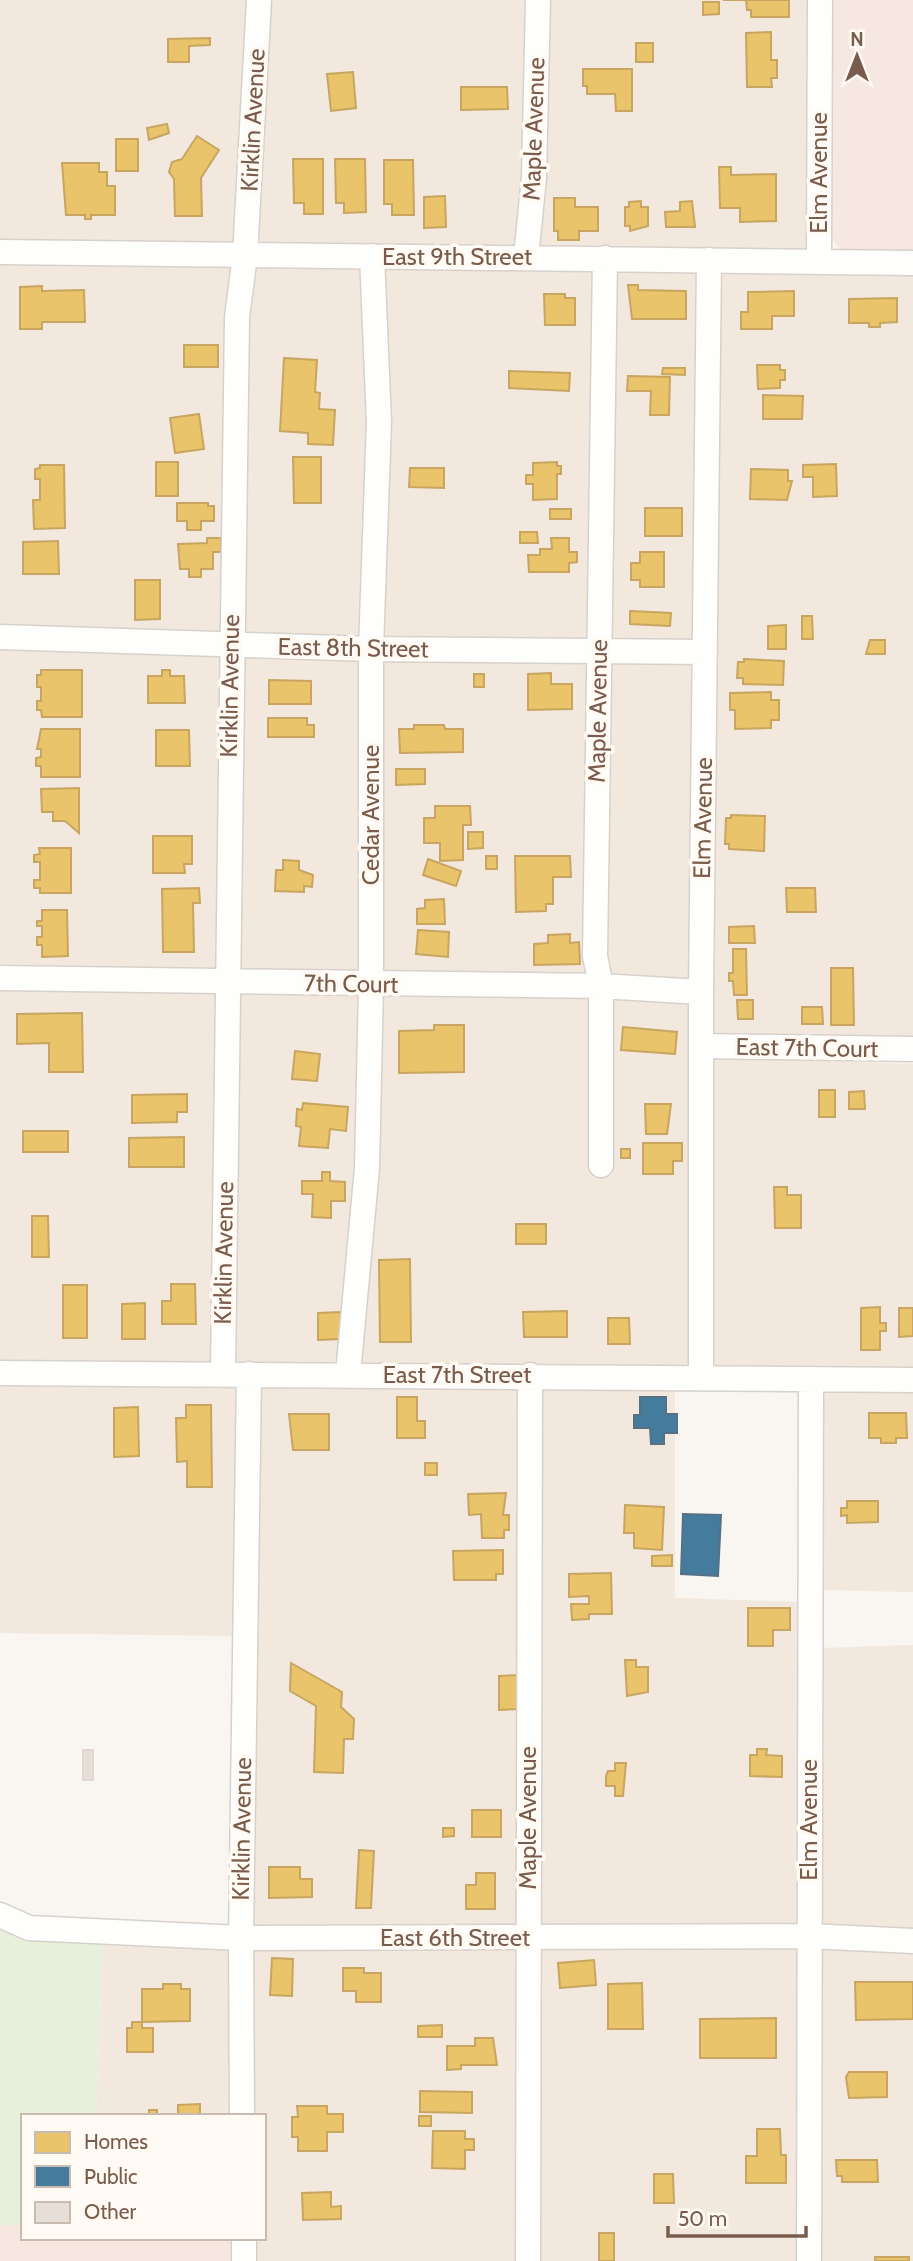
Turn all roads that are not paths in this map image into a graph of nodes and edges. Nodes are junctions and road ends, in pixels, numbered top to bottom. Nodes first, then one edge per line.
1 (260, 0) edge
2 (538, 0) edge
3 (820, 0) edge
4 (0, 252) edge
5 (245, 256) junction
6 (372, 256) junction
7 (526, 257) junction
8 (605, 258) junction
9 (709, 260) junction
10 (819, 262) junction
11 (913, 263) edge
12 (0, 637) edge
13 (230, 645) junction
14 (371, 649) junction
15 (599, 652) junction
16 (705, 652) junction
17 (0, 978) edge
18 (227, 982) junction
19 (371, 985) junction
20 (601, 986) junction
21 (701, 992) junction
22 (701, 1046) junction
23 (913, 1049) edge
24 (601, 1165) dead end
25 (0, 1373) edge
26 (223, 1373) junction
27 (249, 1374) junction
28 (348, 1374) junction
29 (530, 1375) junction
30 (701, 1377) junction
31 (811, 1379) junction
32 (913, 1380) edge
33 (0, 1915) edge
34 (809, 1936) junction
35 (241, 1938) junction
36 (528, 1939) junction
37 (913, 1941) edge
38 (242, 2114) edge
39 (244, 2240) edge
40 (244, 2261) edge
41 (528, 2261) edge
42 (809, 2261) edge

1 - 5 street, Kirklin Avenue
2 - 7 street, Maple Avenue
3 - 10 street, Elm Avenue
4 - 5 street, East 9th Street
5 - 6 street, East 9th Street
5 - 13 street, Kirklin Avenue
6 - 7 street, East 9th Street
6 - 14 street, Cedar Avenue
7 - 8 street, East 9th Street
8 - 9 street, East 9th Street
8 - 15 street, Maple Avenue
9 - 10 street, East 9th Street
9 - 16 street, Elm Avenue
10 - 11 street, East 9th Street
12 - 13 street, East 8th Street
13 - 14 street, East 8th Street
13 - 18 street, Kirklin Avenue
14 - 15 street, East 8th Street
14 - 19 street, Cedar Avenue
15 - 16 street, East 8th Street
15 - 20 street, Maple Avenue
16 - 21 street, Elm Avenue
17 - 18 street, 7th Court
18 - 19 street, 7th Court
18 - 26 street, Kirklin Avenue
19 - 20 street, 7th Court
19 - 28 street, Cedar Avenue
20 - 21 street, 7th Court
20 - 24 street, Maple Avenue
21 - 22 street, Elm Avenue
22 - 23 street, East 7th Court
22 - 30 street, Elm Avenue
25 - 26 street, East 7th Street
26 - 27 street, East 7th Street
27 - 28 street, East 7th Street
27 - 35 street, Kirklin Avenue
28 - 29 street, East 7th Street
29 - 30 street, East 7th Street
29 - 36 street, Maple Avenue
30 - 31 street, East 7th Street
31 - 32 street, East 7th Street
31 - 34 street, Elm Avenue
33 - 35 street, East 6th Street
34 - 36 street, East 6th Street
34 - 37 street, East 6th Street
34 - 42 street, Elm Avenue
35 - 36 street, East 6th Street
35 - 38 street, Kirklin Avenue
36 - 41 street, Maple Avenue
39 - 40 street

